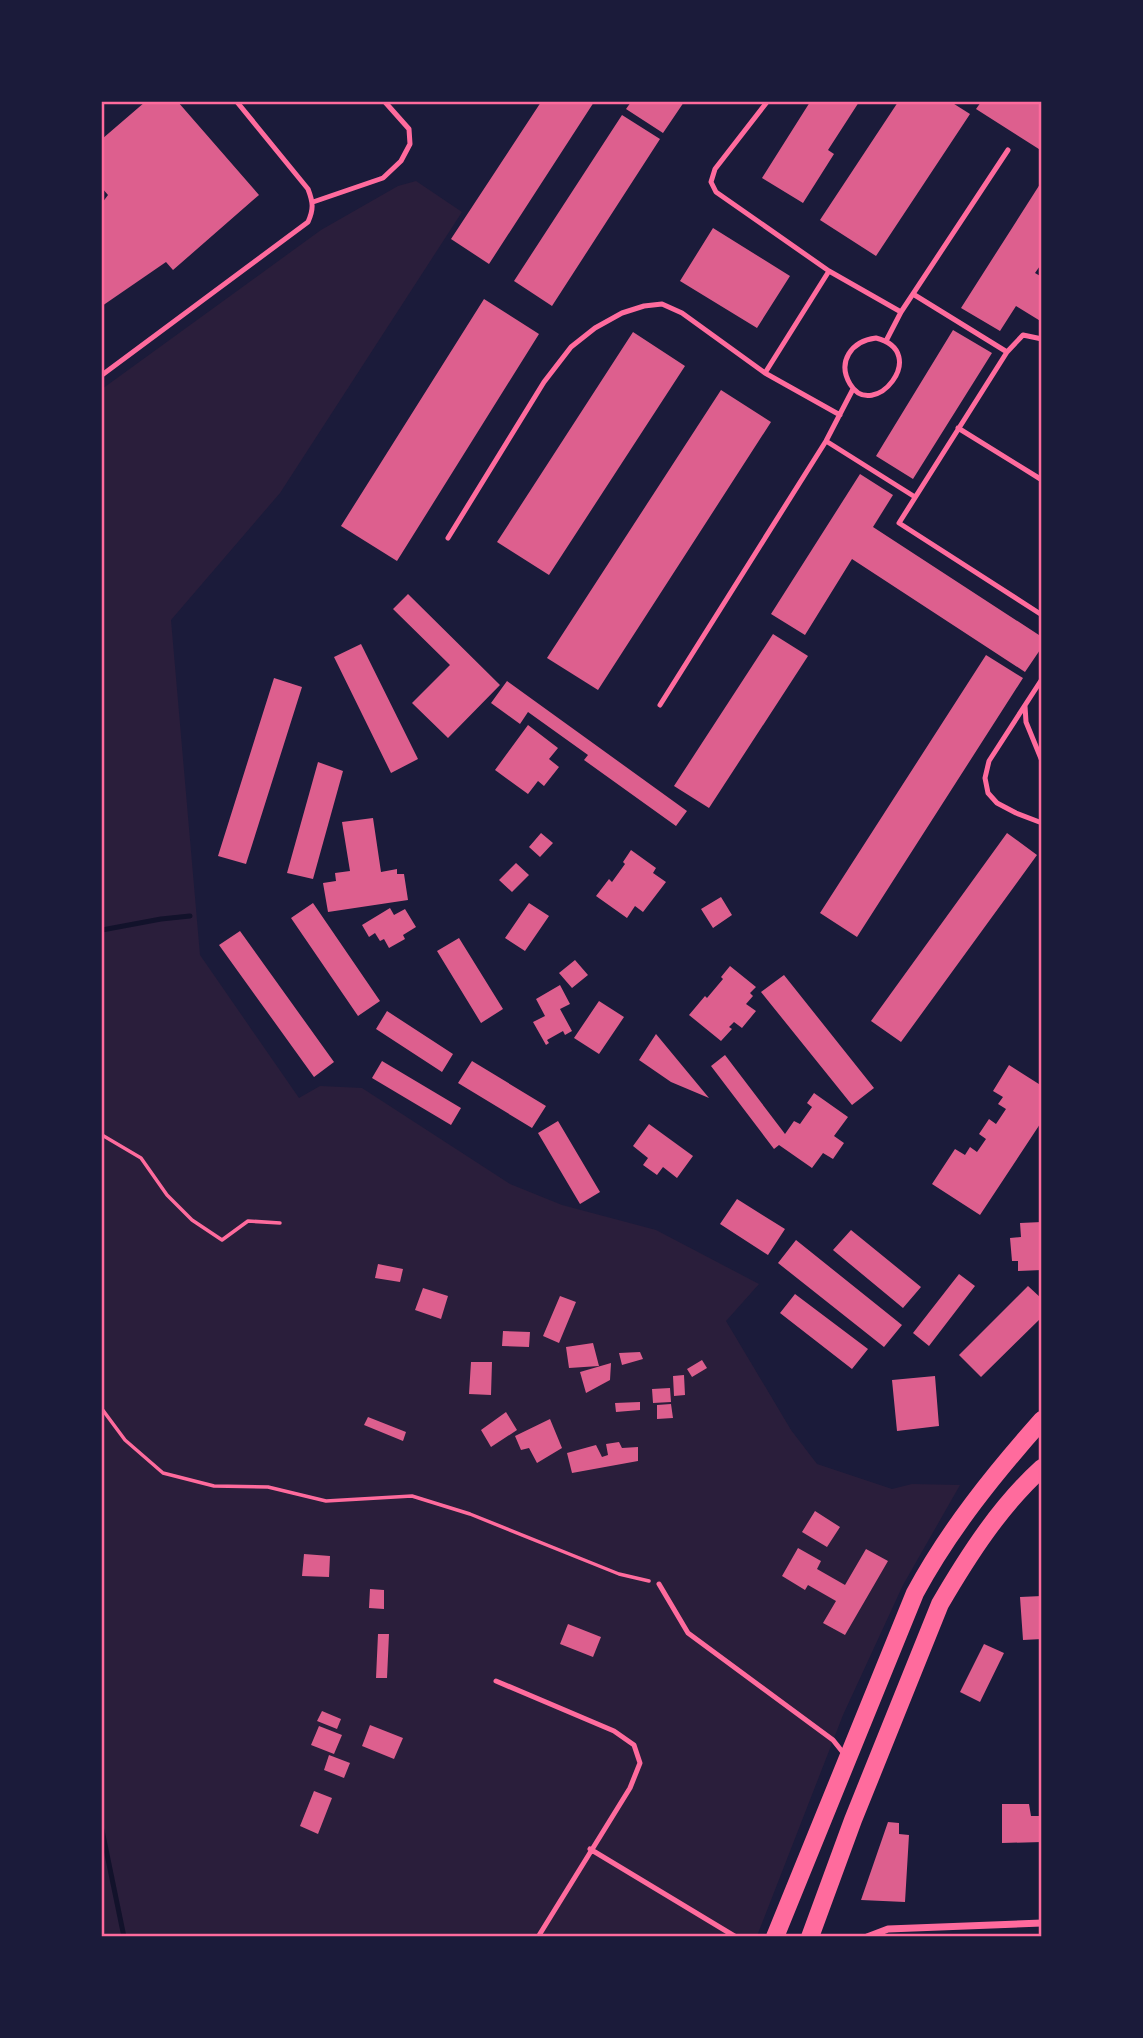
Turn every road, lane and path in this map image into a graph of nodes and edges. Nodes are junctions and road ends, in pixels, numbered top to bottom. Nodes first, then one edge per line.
1 (237, 102) edge
2 (385, 102) edge
3 (767, 102) edge
4 (1008, 150) dead end
5 (313, 202) junction
6 (829, 271) junction
7 (913, 294) junction
8 (901, 312) junction
9 (1041, 340) edge
10 (886, 341) junction
11 (1007, 352) junction
12 (765, 373) junction
13 (102, 375) edge
14 (853, 389) junction
15 (840, 415) junction
16 (958, 428) junction
17 (826, 441) junction
18 (1041, 480) edge
19 (915, 497) junction
20 (448, 538) dead end
21 (1041, 615) edge
22 (1041, 679) edge
23 (660, 705) dead end
24 (1025, 706) junction
25 (1041, 761) edge
26 (1041, 823) edge
27 (102, 1135) edge
28 (280, 1223) dead end
29 (102, 1409) edge
30 (1041, 1420) edge
31 (1041, 1468) edge
32 (659, 1584) joint
33 (496, 1682) dead end
34 (847, 1758) junction
35 (590, 1849) junction
36 (1041, 1923) edge
37 (538, 1937) edge
38 (736, 1937) edge
39 (775, 1937) edge
40 (810, 1937) edge
41 (867, 1937) edge

1 - 5 lane
2 - 5 lane
3 - 6 lane
4 - 7 lane
5 - 13 lane
6 - 8 lane
6 - 12 lane
7 - 8 lane
7 - 11 lane
8 - 10 lane
9 - 11 lane
10 - 14 lane
10 - 14 lane
11 - 16 lane
12 - 15 lane
12 - 20 lane
14 - 15 lane
15 - 17 lane
16 - 18 lane
16 - 19 lane
17 - 19 lane
17 - 23 lane
19 - 21 lane
22 - 24 lane
24 - 25 lane
24 - 26 lane
27 - 28 path
29 - 32 path
30 - 34 main road
31 - 40 main road
32 - 34 lane
33 - 35 lane
34 - 39 main road
35 - 37 lane
35 - 38 lane
36 - 41 street

